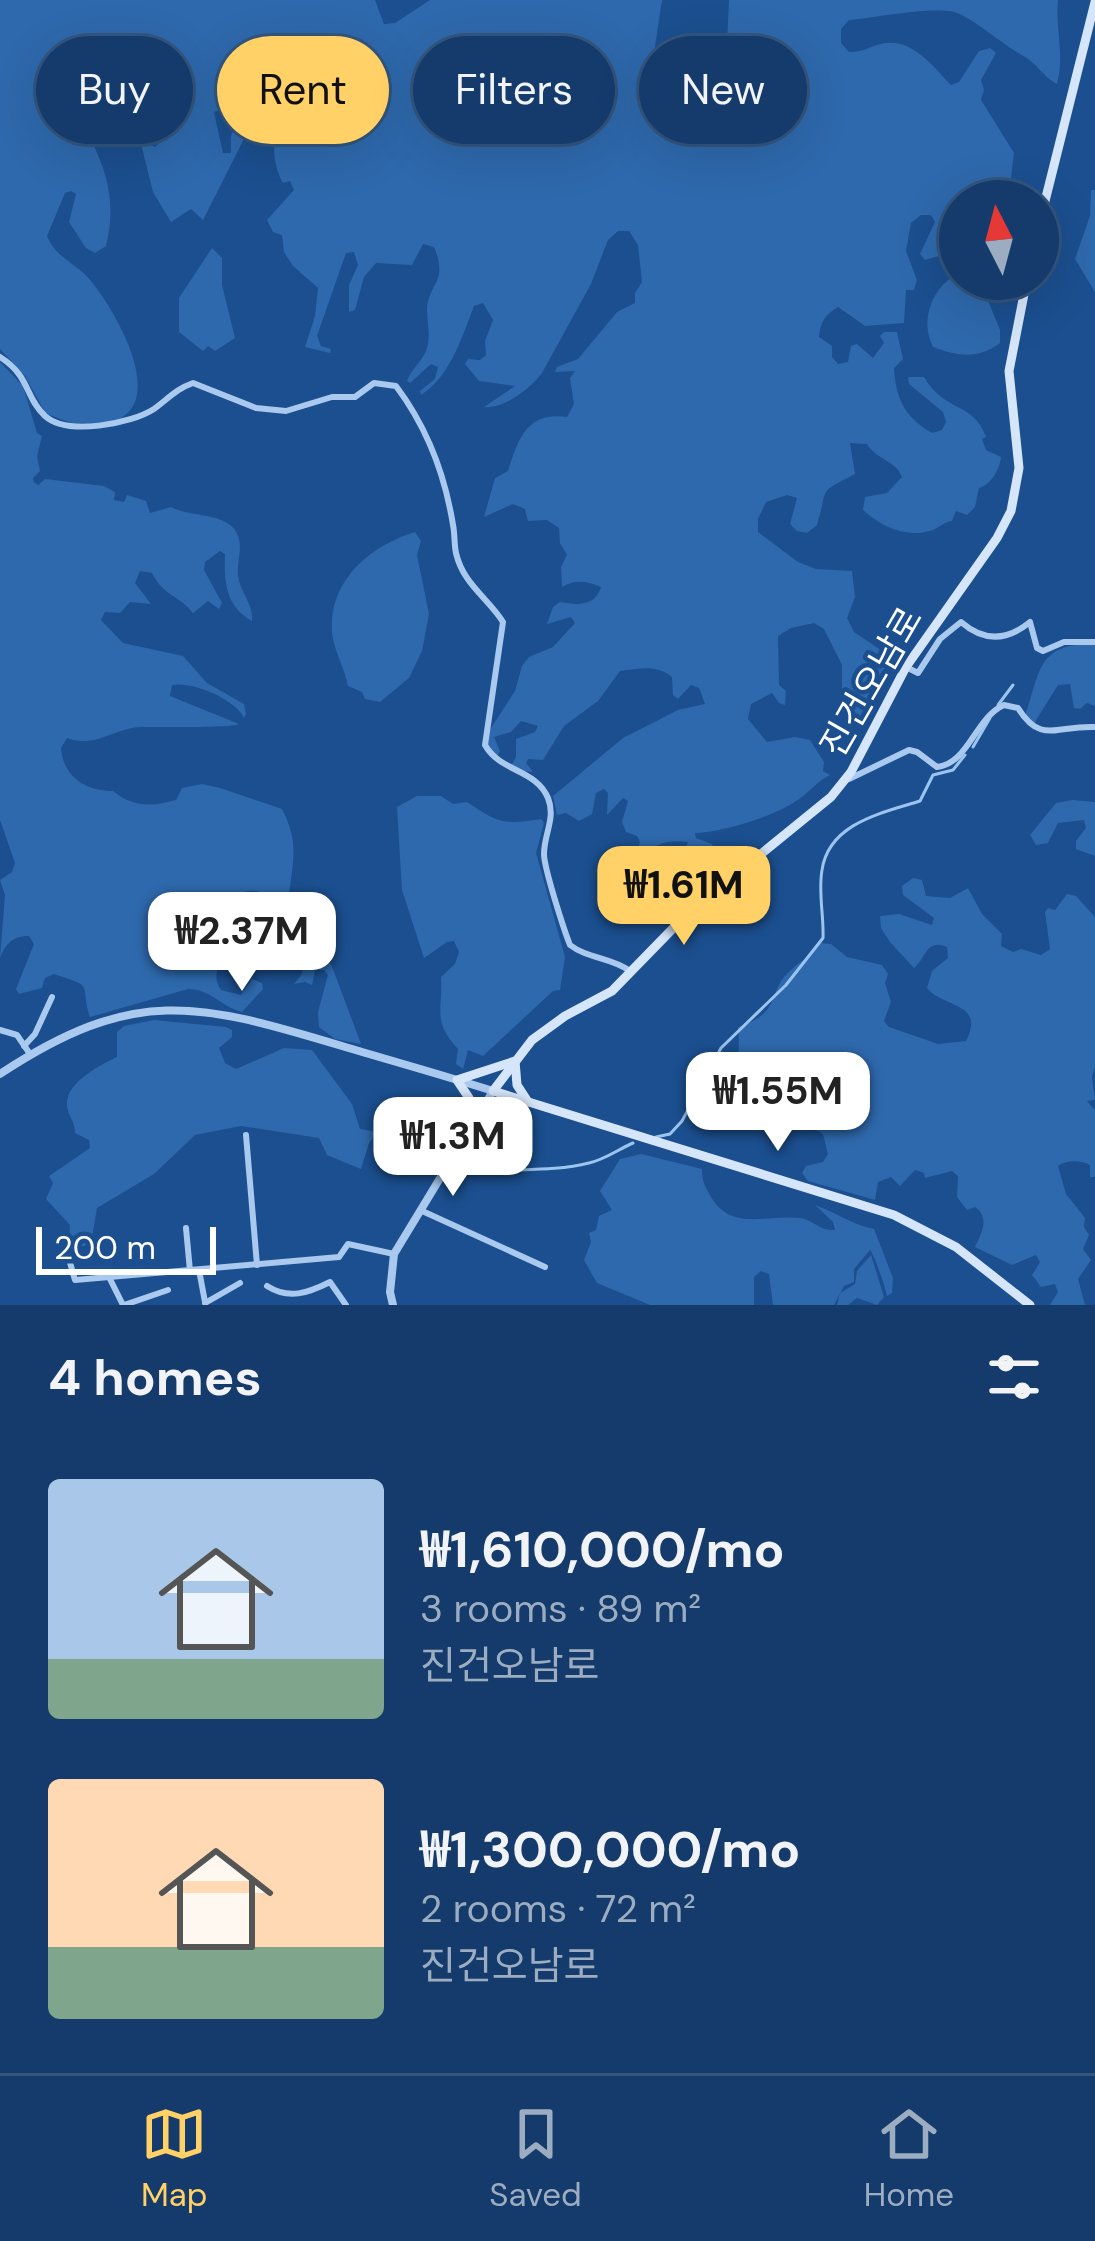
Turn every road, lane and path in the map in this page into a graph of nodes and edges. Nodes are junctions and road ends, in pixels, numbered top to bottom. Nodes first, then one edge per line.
1 (1094, 3) edge
2 (1050, 180) edge
3 (1023, 300) edge
4 (0, 357) edge
5 (1095, 642) edge
6 (906, 667) junction
7 (1095, 727) edge
8 (845, 781) junction
9 (632, 973) junction
10 (52, 997) dead end
11 (0, 1030) edge
12 (23, 1046) junction
13 (31, 1054) junction
14 (515, 1061) junction
15 (0, 1074) edge
16 (457, 1080) junction
17 (493, 1091) junction
18 (528, 1102) junction
19 (471, 1125) junction
20 (245, 1135) dead end
21 (420, 1210) junction
22 (186, 1228) dead end
23 (65, 1245) dead end
24 (394, 1254) junction
25 (257, 1265) junction
26 (545, 1267) dead end
27 (195, 1270) junction
28 (109, 1277) junction
29 (240, 1283) dead end
30 (267, 1286) dead end
31 (168, 1290) dead end
32 (1025, 1303) edge
33 (205, 1304) edge
34 (124, 1305) edge
35 (346, 1305) edge
36 (389, 1305) edge

1 - 2 main road
3 - 6 main road, 진건오남로
4 - 9 street
5 - 6 street
6 - 8 main road, 진건오남로
7 - 8 street
8 - 9 main road, 진건오남로
9 - 14 main road, 진건오남로
10 - 12 street
11 - 12 street
12 - 13 street
13 - 15 street
13 - 16 street
14 - 16 main road
14 - 17 main road, 진건오남로
14 - 18 main road
16 - 17 street
16 - 19 main road
17 - 18 main road
17 - 19 street, 진건오남로
18 - 19 main road
18 - 32 main road
19 - 21 street, 진건오남로
20 - 25 street
21 - 24 street, 진건오남로
21 - 26 street
22 - 27 street
23 - 28 street
24 - 25 street
24 - 36 street, 진건오남로
25 - 27 street
27 - 28 street
27 - 33 street
28 - 34 street
29 - 33 street
30 - 35 street
31 - 34 street

